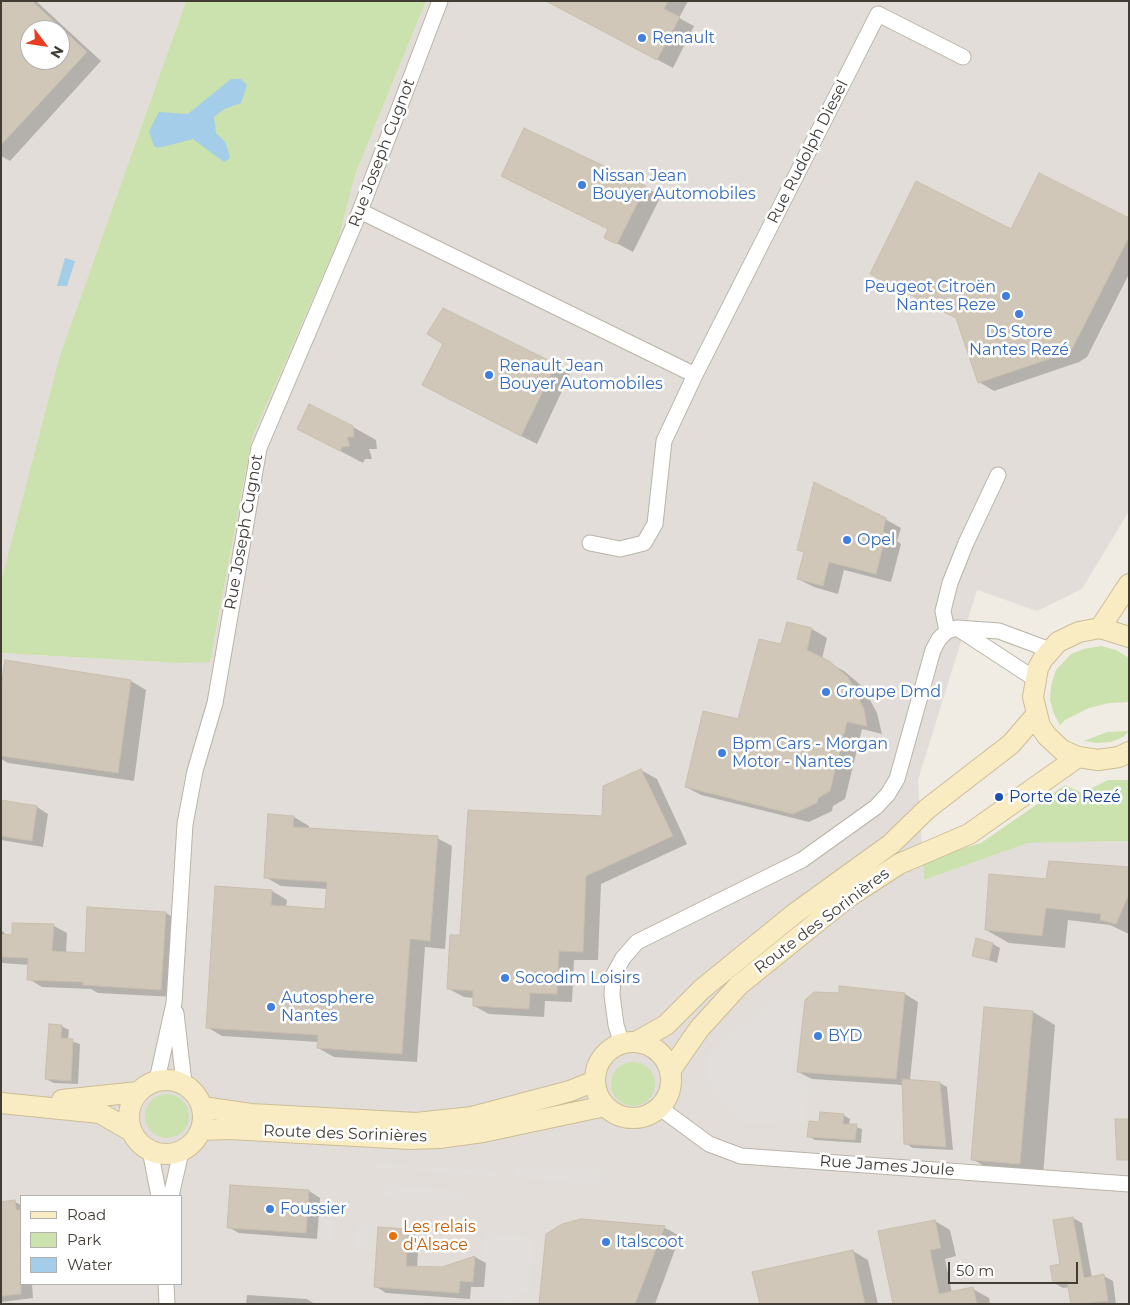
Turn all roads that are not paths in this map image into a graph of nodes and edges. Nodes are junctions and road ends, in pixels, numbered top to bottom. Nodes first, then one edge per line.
1 (440, 1) edge
2 (963, 57) dead end
3 (360, 211) junction
4 (695, 375) junction
5 (998, 475) dead end
6 (590, 543) dead end
7 (1129, 584) edge
8 (1100, 628) junction
9 (952, 630) junction
10 (1129, 637) edge
11 (1050, 650) junction
12 (1034, 679) junction
13 (1036, 716) junction
14 (1129, 752) edge
15 (1078, 757) junction
16 (174, 1003) junction
17 (629, 1043) junction
18 (670, 1071) junction
19 (157, 1080) junction
20 (595, 1081) junction
21 (184, 1083) junction
22 (138, 1092) junction
23 (11, 1104) edge
24 (605, 1106) junction
25 (202, 1107) junction
26 (660, 1108) junction
27 (201, 1130) junction
28 (131, 1131) junction
29 (150, 1150) junction
30 (180, 1152) junction
31 (1129, 1184) edge
32 (159, 1195) edge
33 (171, 1195) edge
34 (166, 1285) edge
35 (166, 1304) edge

1 - 3 street, Rue Joseph Cugnot
2 - 4 street, Rue Rudolph Diesel
3 - 4 street
3 - 16 street, Rue Joseph Cugnot
4 - 6 street, Rue Rudolph Diesel
5 - 9 street
7 - 8 main road
8 - 10 main road
8 - 11 main road
9 - 11 street
9 - 12 street
9 - 17 street
11 - 12 main road
12 - 13 main road
13 - 15 main road
13 - 17 main road, Route des Sorinières
14 - 15 main road
15 - 18 main road, Route des Sorinières
16 - 19 street, Rue Joseph Cugnot
16 - 21 street, Rue Joseph Cugnot
17 - 18 main road
17 - 20 main road, Route des Sorinières
18 - 26 main road, Route des Sorinières
19 - 21 main road
19 - 22 main road
20 - 24 main road
20 - 25 main road, Route des Sorinières
21 - 25 main road
22 - 23 main road
22 - 28 main road
23 - 28 main road
24 - 26 main road
24 - 27 main road, Route des Sorinières
25 - 27 main road
26 - 31 street, Rue James Joule
27 - 30 main road
28 - 29 main road
29 - 30 main road
29 - 32 street
30 - 33 street
34 - 35 street

